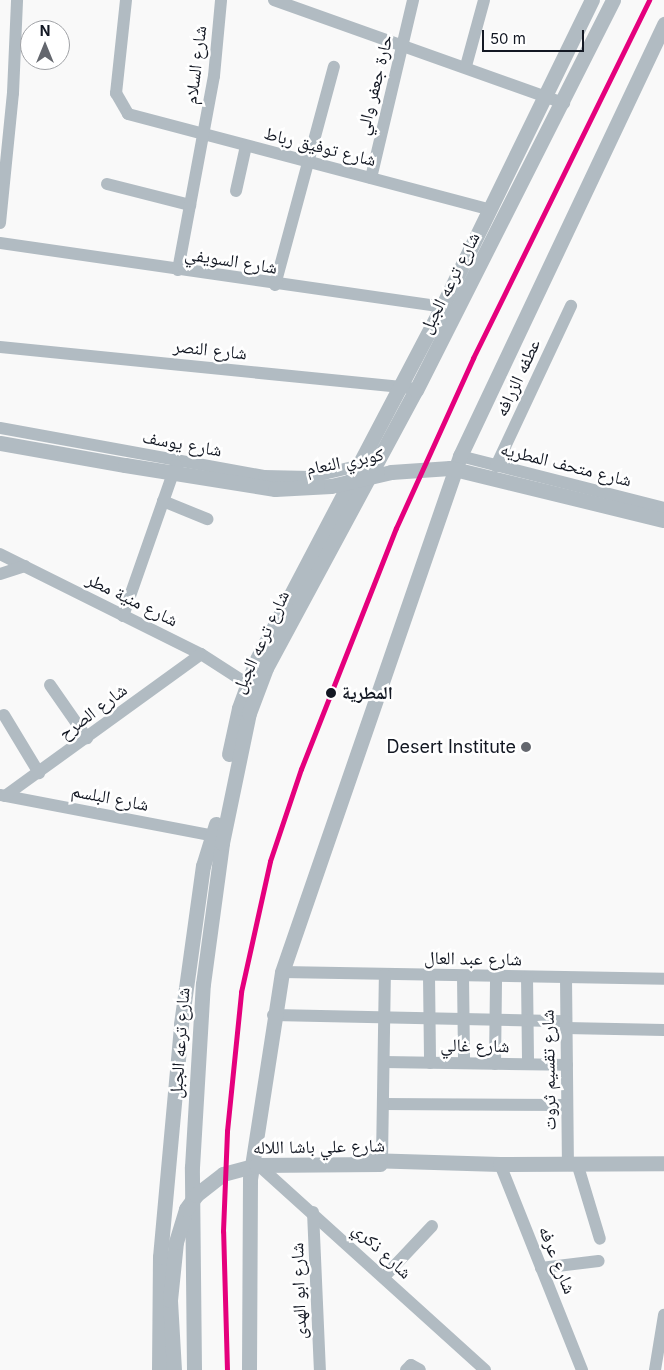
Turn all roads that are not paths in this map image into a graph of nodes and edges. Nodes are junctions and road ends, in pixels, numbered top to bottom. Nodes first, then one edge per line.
1 (17, 0) edge
2 (126, 0) edge
3 (221, 0) edge
4 (274, 0) edge
5 (412, 0) edge
6 (484, 0) edge
7 (592, 0) edge
8 (613, 0) edge
9 (664, 24) edge
10 (404, 44) junction
11 (466, 66) junction
12 (334, 67) dead end
13 (546, 96) junction
14 (564, 103) junction
15 (204, 135) junction
16 (246, 146) junction
17 (306, 162) junction
18 (371, 178) junction
19 (107, 184) dead end
20 (236, 191) dead end
21 (190, 205) junction
22 (491, 210) junction
23 (0, 223) edge
24 (0, 243) edge
25 (178, 270) junction
26 (275, 285) junction
27 (571, 306) dead end
28 (442, 307) junction
29 (458, 309) junction
30 (0, 347) edge
31 (400, 387) junction
32 (416, 389) junction
33 (0, 428) edge
34 (0, 443) edge
35 (460, 456) junction
36 (177, 462) junction
37 (357, 466) junction
38 (496, 466) junction
39 (163, 501) junction
40 (664, 508) edge
41 (207, 519) dead end
42 (664, 520) edge
43 (0, 554) edge
44 (25, 566) junction
45 (0, 574) edge
46 (123, 616) junction
47 (201, 654) junction
48 (246, 683) junction
49 (50, 685) dead end
50 (4, 715) dead end
51 (87, 738) junction
52 (39, 773) junction
53 (2, 795) edge
54 (214, 836) junction
55 (282, 972) junction
56 (385, 975) junction
57 (429, 976) junction
58 (463, 976) junction
59 (496, 977) junction
60 (526, 977) junction
61 (566, 978) junction
62 (664, 979) edge
63 (273, 1015) junction
64 (384, 1017) junction
65 (430, 1018) junction
66 (463, 1019) junction
67 (495, 1020) junction
68 (526, 1020) junction
69 (566, 1025) junction
70 (664, 1030) edge
71 (384, 1062) junction
72 (430, 1063) junction
73 (464, 1063) junction
74 (495, 1064) junction
75 (528, 1064) junction
76 (567, 1065) junction
77 (383, 1104) junction
78 (567, 1105) junction
79 (253, 1160) junction
80 (381, 1162) junction
81 (573, 1163) junction
82 (664, 1163) edge
83 (500, 1164) junction
84 (313, 1212) junction
85 (432, 1226) dead end
86 (600, 1239) dead end
87 (599, 1261) dead end
88 (541, 1268) junction
89 (384, 1277) junction
90 (664, 1315) edge
91 (159, 1370) edge
92 (174, 1370) edge
93 (194, 1370) edge
94 (249, 1370) edge
95 (320, 1370) edge
96 (406, 1370) edge
97 (420, 1370) edge
98 (485, 1370) edge
99 (582, 1370) edge
100 (655, 1370) edge

1 - 23 street
2 - 15 street, شارع توفيق رباط
3 - 15 street, شارع السلام
4 - 10 street
5 - 10 street, حارة جعفر والي
6 - 11 street
7 - 13 street, شارع ترعه الجبل
8 - 14 street, شارع ترعه الجبل
9 - 35 street
10 - 11 street
10 - 18 street, حارة جعفر والي
11 - 13 street
12 - 17 street
13 - 14 street
13 - 22 street, شارع ترعه الجبل
14 - 29 street, شارع ترعه الجبل
15 - 16 street, شارع توفيق رباط
15 - 21 street, شارع السلام
16 - 17 street, شارع توفيق رباط
16 - 20 street
17 - 18 street, شارع توفيق رباط
17 - 26 street
18 - 22 street, شارع توفيق رباط
19 - 21 street
21 - 25 street, شارع السلام
22 - 28 street, شارع ترعه الجبل
24 - 25 street, شارع السويفي
25 - 26 street, شارع السويفي
26 - 28 street, شارع السويفي
27 - 38 street, عطفه الزرافه
28 - 29 street, شارع السويفي
28 - 31 street, شارع ترعه الجبل
29 - 32 street, شارع ترعه الجبل
30 - 31 street, شارع النصر
31 - 32 street, شارع النصر
31 - 37 street, شارع ترعه الجبل
32 - 93 street, شارع ترعه الجبل
33 - 36 street, شارع يوسف
34 - 42 street, كوبري النعام, bridge
35 - 38 street, شارع متحف المطريه
35 - 55 street
36 - 37 street, شارع يوسف
36 - 39 street
37 - 48 street, شارع ترعه الجبل
38 - 40 street, شارع متحف المطريه
39 - 41 street
39 - 46 street
43 - 44 street, شارع منية مطر
44 - 45 street
44 - 46 street, شارع منية مطر
46 - 47 street, شارع منية مطر
47 - 48 street, شارع منية مطر
47 - 51 street, شارع الصرح
48 - 54 street, شارع ترعه الجبل
49 - 51 street
50 - 52 street
51 - 52 street, شارع الصرح
52 - 53 street, شارع الصرح
53 - 54 street, شارع البلسم
54 - 91 street, شارع ترعه الجبل
55 - 56 street, شارع عبد العال
55 - 63 street
56 - 57 street, شارع عبد العال
56 - 64 street
57 - 58 street, شارع عبد العال
57 - 65 street
58 - 59 street, شارع عبد العال
58 - 66 street
59 - 60 street, شارع عبد العال
59 - 67 street
60 - 61 street, شارع عبد العال
60 - 68 street
61 - 62 street, شارع عبد العال
61 - 69 street, شارع تقسيم ثروت
63 - 64 street
63 - 79 street
64 - 65 street
64 - 71 street
65 - 66 street
65 - 72 street
66 - 67 street
66 - 73 street
67 - 68 street
67 - 74 street
68 - 69 street
68 - 75 street
69 - 70 street
69 - 76 street, شارع تقسيم ثروت
71 - 72 street, شارع غالي
71 - 77 street
72 - 73 street, شارع غالي
73 - 74 street, شارع غالي
74 - 75 street, شارع غالي
75 - 76 street, شارع غالي
76 - 78 street, شارع تقسيم ثروت
77 - 78 street
77 - 80 street
78 - 81 street, شارع تقسيم ثروت
79 - 80 street, شارع علي باشا اللاله
79 - 84 street, شارع ذكري
79 - 94 street
80 - 83 street, شارع علي باشا اللاله
80 - 92 street, شارع علي باشا اللاله, bridge
81 - 82 street, شارع علي باشا اللاله
81 - 83 street, شارع علي باشا اللاله
81 - 86 street, شارع تقسيم ثروت
83 - 88 street, شارع عرفه
84 - 89 street, شارع ذكري
84 - 95 street, شارع ابو الهدى
85 - 89 street
87 - 88 street
88 - 99 street, شارع عرفه
89 - 98 street, شارع ذكري
90 - 100 street
96 - 97 street

